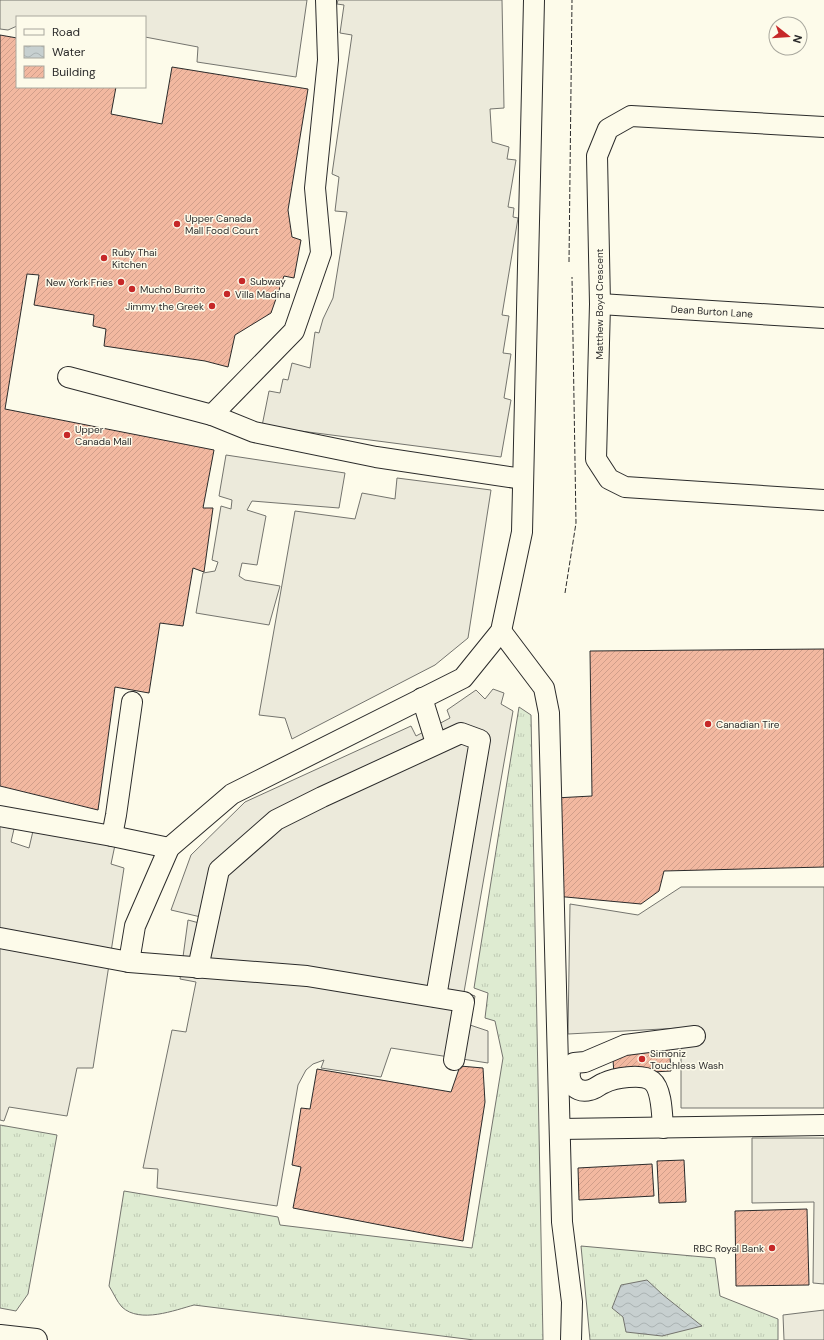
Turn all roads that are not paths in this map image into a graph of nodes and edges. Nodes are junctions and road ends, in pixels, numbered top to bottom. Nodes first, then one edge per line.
1 (326, 0) edge
2 (534, 0) edge
3 (824, 127) edge
4 (600, 304) junction
5 (824, 318) edge
6 (68, 377) dead end
7 (212, 415) junction
8 (523, 479) junction
9 (824, 500) edge
10 (502, 631) junction
11 (422, 698) junction
12 (132, 702) dead end
13 (436, 743) junction
14 (0, 816) edge
15 (112, 836) junction
16 (169, 848) junction
17 (0, 938) edge
18 (129, 962) junction
19 (198, 968) junction
20 (436, 997) junction
21 (695, 1036) dead end
22 (454, 1060) dead end
23 (824, 1125) edge
24 (663, 1128) junction
25 (560, 1129) junction
26 (0, 1336) edge
27 (36, 1340) edge
28 (572, 1340) edge

1 - 7 street
2 - 8 street
3 - 4 street, Matthew Boyd Crescent
4 - 5 street, Dean Burton Lane
4 - 9 street, Matthew Boyd Crescent
6 - 7 street
7 - 8 street
8 - 10 street
10 - 11 street
10 - 25 street
11 - 13 street
11 - 16 street
12 - 15 street
13 - 19 street
13 - 20 street
14 - 15 street
15 - 16 street
16 - 18 street
17 - 18 street
18 - 19 street
19 - 20 street
20 - 22 street
21 - 24 street
23 - 24 street
24 - 25 street
25 - 28 street
26 - 27 main road

